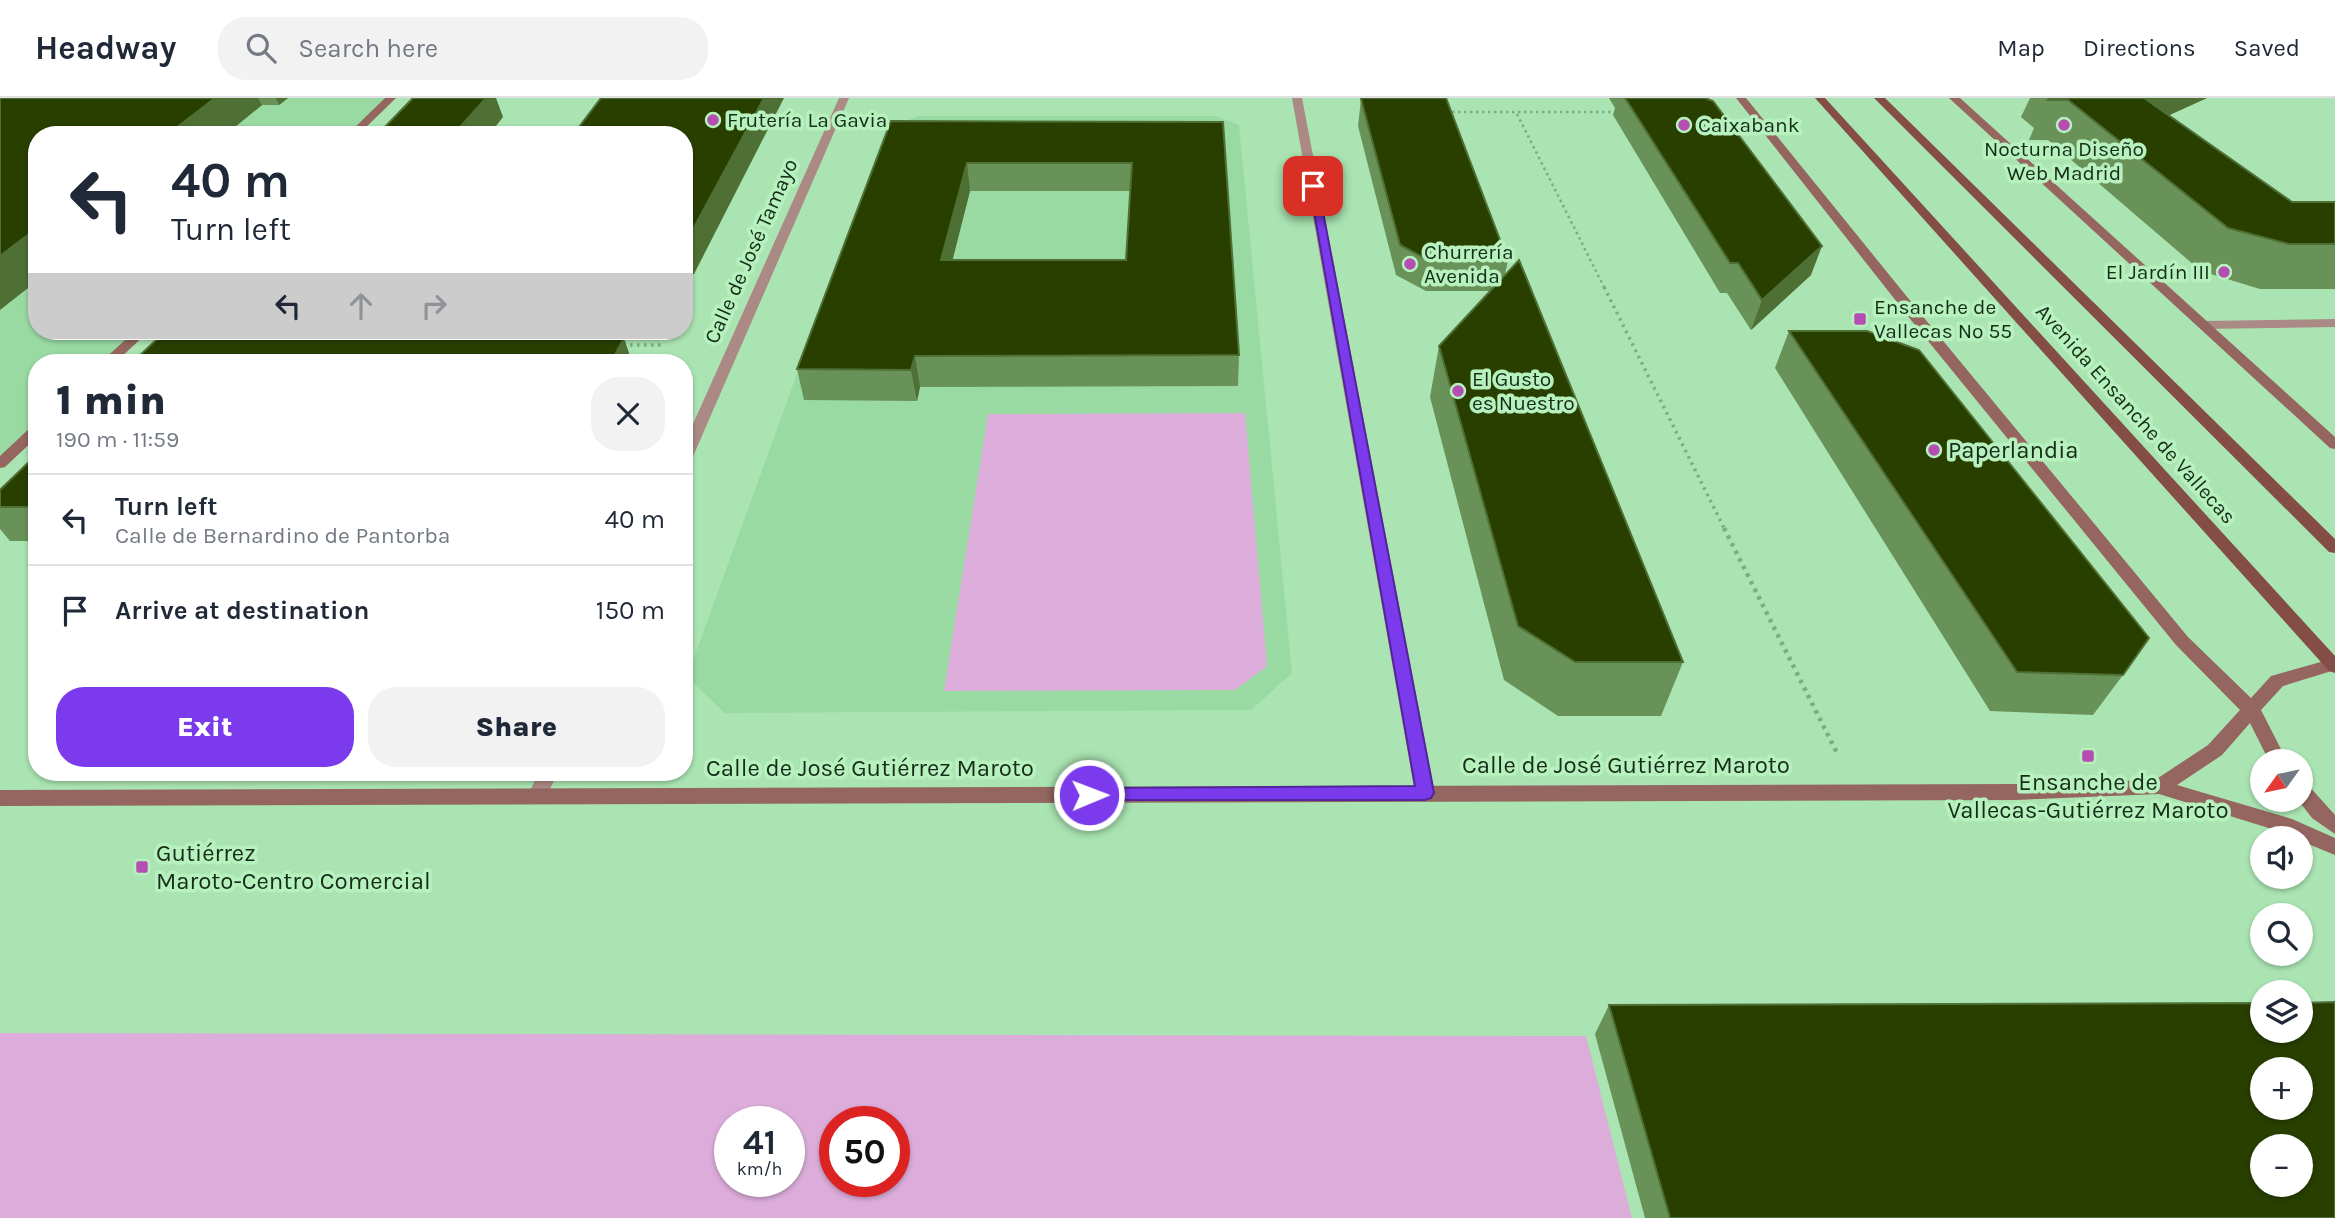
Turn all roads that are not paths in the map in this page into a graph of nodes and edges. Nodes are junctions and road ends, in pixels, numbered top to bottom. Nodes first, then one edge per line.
1 (391, 98) edge
2 (844, 98) edge
3 (1297, 98) edge
4 (1741, 98) edge
5 (1820, 98) edge
6 (1879, 98) edge
7 (1954, 98) edge
8 (361, 126) edge
9 (2335, 323) edge
10 (2204, 325) junction
11 (132, 340) edge
12 (117, 354) edge
13 (28, 438) edge
14 (693, 441) edge
15 (2335, 445) edge
16 (0, 464) edge
17 (2335, 548) edge
18 (2334, 665) edge
19 (2252, 710) junction
20 (2272, 749) edge
21 (544, 781) edge
22 (2159, 787) junction
23 (1425, 793) junction
24 (538, 795) junction
25 (0, 798) edge
26 (2314, 807) edge
27 (2335, 826) edge
28 (2335, 847) edge

1 - 8 main road
2 - 14 street, Calle de José Tamayo
3 - 23 street
4 - 19 main road
5 - 18 main road, Avenida Ensanche de Vallecas
6 - 17 main road, Avenida Ensanche de Vallecas
7 - 10 main road
9 - 10 street
10 - 15 main road
11 - 12 main road
13 - 16 main road
18 - 19 main road
19 - 20 main road
19 - 22 main road
21 - 24 street
22 - 23 main road, Calle de José Gutiérrez Maroto
22 - 28 main road, Calle de José Gutiérrez Maroto
23 - 24 main road, Calle de José Gutiérrez Maroto
24 - 25 main road, Calle de José Gutiérrez Maroto
26 - 27 main road

